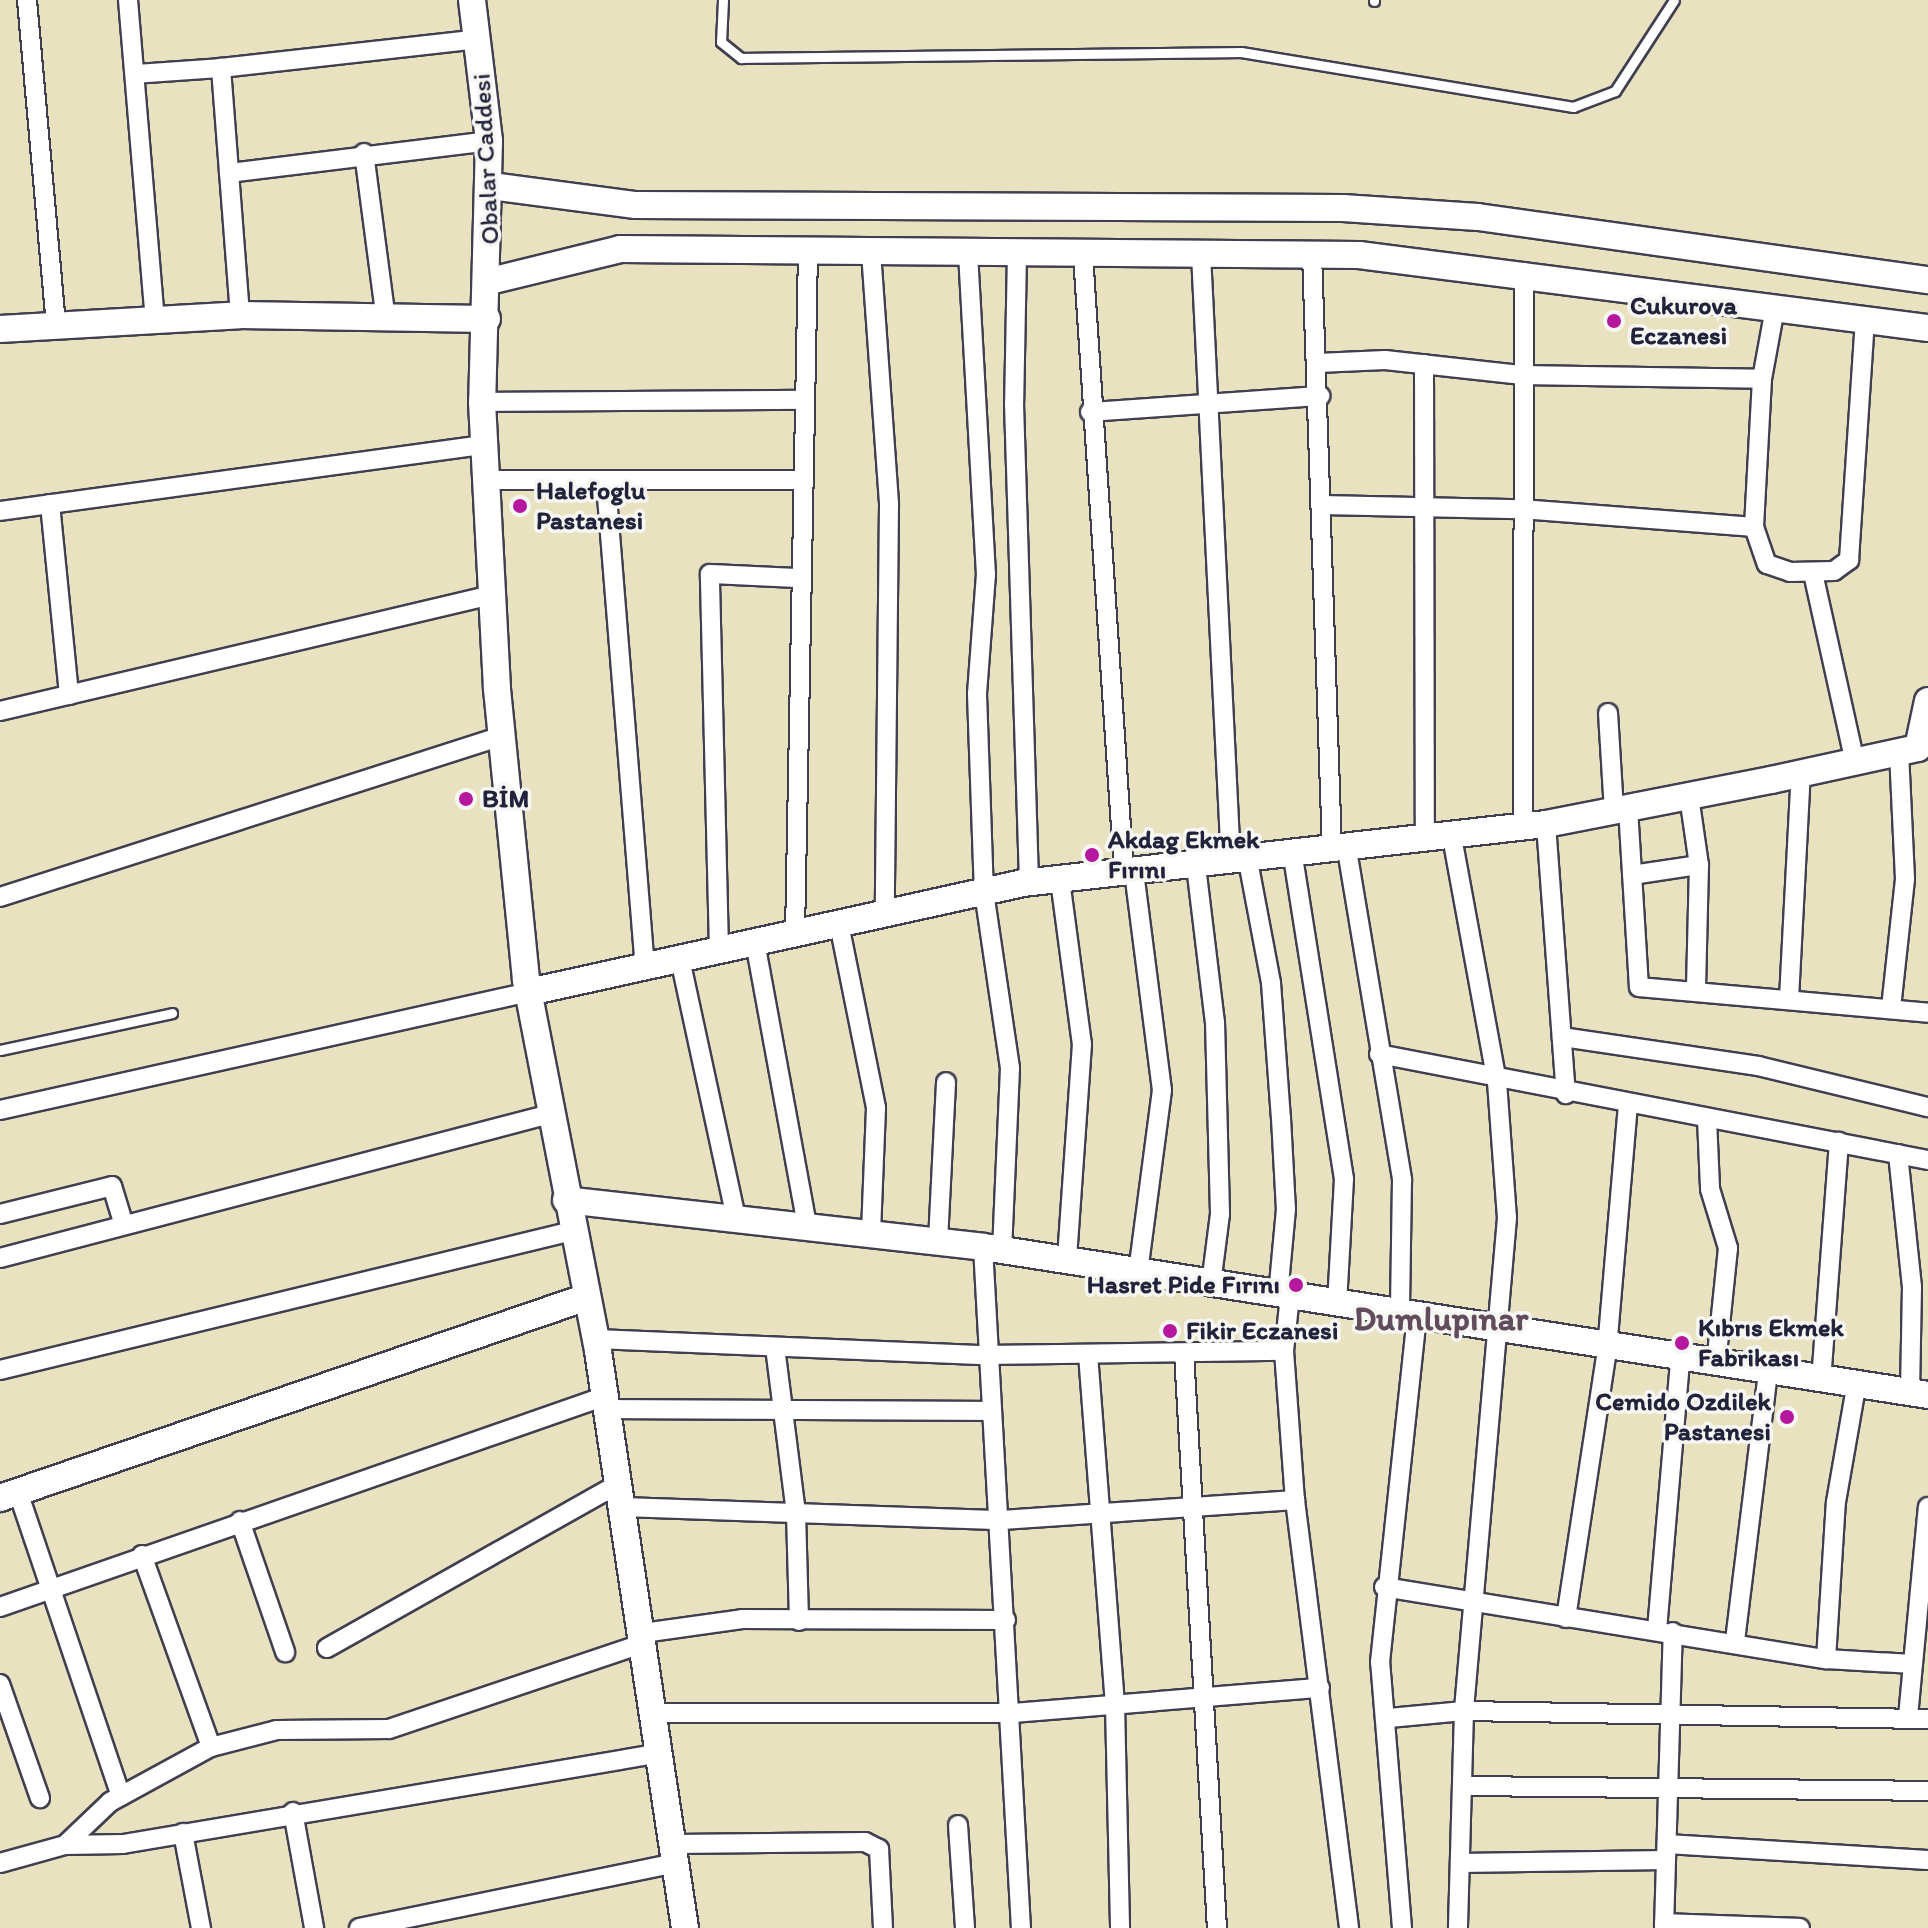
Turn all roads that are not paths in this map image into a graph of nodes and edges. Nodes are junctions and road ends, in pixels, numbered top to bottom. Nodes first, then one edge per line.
1 (27, 0) edge
2 (128, 0) edge
3 (472, 0) edge
4 (723, 0) edge
5 (1674, 0) edge
6 (478, 39) junction
7 (221, 68) junction
8 (135, 74) junction
9 (489, 141) junction
10 (364, 153) junction
11 (229, 173) junction
12 (491, 186) junction
13 (808, 251) junction
14 (871, 252) junction
15 (968, 253) junction
16 (1017, 253) junction
17 (1201, 254) junction
18 (1312, 254) junction
19 (1083, 255) junction
20 (1524, 272) junction
21 (1928, 280) edge
22 (490, 281) junction
23 (1775, 308) junction
24 (385, 313) junction
25 (240, 315) junction
26 (487, 319) junction
27 (155, 320) junction
28 (1865, 320) junction
29 (56, 325) junction
30 (1928, 328) edge
31 (0, 329) edge
32 (1318, 363) junction
33 (1424, 364) junction
34 (1520, 375) junction
35 (1762, 379) junction
36 (1320, 396) junction
37 (802, 400) junction
38 (1207, 401) junction
39 (482, 402) junction
40 (1090, 412) junction
41 (484, 445) junction
42 (486, 480) junction
43 (800, 480) junction
44 (606, 484) junction
45 (50, 504) junction
46 (1423, 504) junction
47 (1322, 505) junction
48 (1521, 509) junction
49 (0, 511) edge
50 (1754, 527) junction
51 (1813, 573) junction
52 (798, 578) junction
53 (492, 595) junction
54 (69, 695) junction
55 (1928, 701) edge
56 (0, 711) edge
57 (1608, 713) dead end
58 (502, 736) junction
59 (1899, 751) junction
60 (1855, 762) junction
61 (1801, 773) junction
62 (1689, 796) junction
63 (1621, 810) junction
64 (1535, 826) junction
65 (1452, 837) junction
66 (1425, 840) junction
67 (1340, 851) junction
68 (1293, 857) junction
69 (1240, 862) junction
70 (1699, 865) junction
71 (1196, 866) junction
72 (1129, 873) junction
73 (1632, 875) junction
74 (1060, 880) junction
75 (1029, 883) junction
76 (984, 892) junction
77 (0, 897) edge
78 (885, 914) junction
79 (839, 924) junction
80 (795, 934) junction
81 (755, 942) junction
82 (719, 950) junction
83 (680, 959) junction
84 (645, 967) junction
85 (1696, 987) junction
86 (529, 992) junction
87 (1789, 999) junction
88 (1891, 1008) junction
89 (172, 1013) dead end
90 (1928, 1013) edge
91 (1562, 1037) junction
92 (0, 1050) edge
93 (1379, 1054) junction
94 (946, 1082) dead end
95 (1497, 1082) junction
96 (1566, 1094) junction
97 (1628, 1105) junction
98 (1928, 1107) edge
99 (0, 1110) edge
100 (550, 1114) junction
101 (1707, 1119) junction
102 (1839, 1142) junction
103 (1898, 1154) junction
104 (1928, 1160) edge
105 (566, 1200) junction
106 (0, 1214) edge
107 (736, 1217) junction
108 (123, 1223) junction
109 (807, 1225) junction
110 (572, 1231) junction
111 (871, 1232) junction
112 (938, 1241) junction
113 (992, 1249) junction
114 (0, 1258) edge
115 (1067, 1261) junction
116 (1138, 1273) junction
117 (1211, 1284) junction
118 (1284, 1295) junction
119 (587, 1297) junction
120 (1337, 1304) junction
121 (1408, 1316) junction
122 (1500, 1330) junction
123 (596, 1339) junction
124 (775, 1347) junction
125 (1607, 1349) junction
126 (1284, 1351) junction
127 (1184, 1353) junction
128 (1088, 1354) junction
129 (985, 1355) junction
130 (1680, 1359) junction
131 (1716, 1365) junction
132 (0, 1370) edge
133 (1768, 1373) junction
134 (1821, 1381) junction
135 (1856, 1387) junction
136 (1919, 1393) edge
137 (607, 1402) junction
138 (990, 1411) junction
139 (786, 1414) junction
140 (9, 1495) edge
141 (622, 1495) junction
142 (1295, 1500) junction
143 (1198, 1506) junction
144 (1928, 1507) edge
145 (796, 1513) junction
146 (1099, 1513) junction
147 (1002, 1520) junction
148 (240, 1521) junction
149 (142, 1555) junction
150 (1384, 1587) junction
151 (50, 1589) junction
152 (1472, 1598) junction
153 (0, 1607) edge
154 (1566, 1618) junction
155 (1006, 1620) junction
156 (799, 1621) junction
157 (1665, 1631) junction
158 (643, 1638) junction
159 (1735, 1641) junction
160 (327, 1648) dead end
161 (285, 1652) dead end
162 (1826, 1659) junction
163 (1913, 1664) junction
164 (0, 1684) edge
165 (1320, 1688) junction
166 (1208, 1697) junction
167 (1115, 1705) junction
168 (1464, 1711) junction
169 (654, 1713) junction
170 (1013, 1713) junction
171 (1671, 1713) junction
172 (1908, 1717) junction
173 (1389, 1718) junction
174 (1928, 1719) edge
175 (211, 1747) junction
176 (661, 1753) junction
177 (1670, 1784) junction
178 (1463, 1786) junction
179 (1928, 1791) edge
180 (121, 1796) junction
181 (40, 1798) dead end
182 (293, 1812) junction
183 (958, 1825) dead end
184 (183, 1833) junction
185 (65, 1845) junction
186 (1667, 1852) junction
187 (675, 1853) junction
188 (1928, 1860) edge
189 (0, 1863) edge
190 (1460, 1863) junction
191 (1664, 1926) edge
192 (201, 1928) edge
193 (314, 1928) edge
194 (359, 1928) edge
195 (685, 1928) edge
196 (883, 1928) edge
197 (965, 1928) edge
198 (1021, 1928) edge
199 (1120, 1928) edge
200 (1217, 1928) edge
201 (1349, 1928) edge
202 (1402, 1928) edge
203 (1458, 1928) edge
204 (1800, 1928) edge

1 - 29 street
2 - 8 street
3 - 6 main road, Obalar Caddesi
4 - 5 lane
6 - 7 street
6 - 9 main road, Obalar Caddesi
7 - 8 street
7 - 11 street
8 - 27 street
9 - 10 street
9 - 12 main road, Obalar Caddesi
10 - 11 street
10 - 24 street
11 - 25 street
12 - 21 main road
12 - 22 main road, Obalar Caddesi
13 - 14 main road
13 - 22 main road
13 - 37 street
14 - 15 main road
14 - 78 street
15 - 16 main road
15 - 76 street
16 - 19 main road
16 - 75 street
17 - 18 main road
17 - 19 main road
17 - 38 street
18 - 20 main road
18 - 32 street
19 - 40 street
20 - 23 main road
20 - 34 street
22 - 26 main road, Obalar Caddesi
23 - 28 main road
23 - 35 street
24 - 25 main road
24 - 26 main road
25 - 27 main road
26 - 39 main road, Obalar Caddesi
27 - 29 main road
28 - 30 main road
28 - 51 street
29 - 31 main road
32 - 33 street
32 - 36 street
33 - 34 street
33 - 46 street
34 - 35 street
34 - 48 street
35 - 50 street
36 - 38 street
36 - 47 street
37 - 39 street
37 - 43 street
38 - 40 street
38 - 69 street
39 - 41 main road, Obalar Caddesi
40 - 72 street
41 - 42 main road, Obalar Caddesi
41 - 45 street
42 - 44 street
42 - 53 main road, Obalar Caddesi
43 - 44 street
43 - 52 street
44 - 84 street
45 - 49 street
45 - 54 street
46 - 47 street
46 - 48 street
46 - 66 street
47 - 67 street
48 - 50 street
48 - 64 street
50 - 51 street
51 - 60 street
52 - 80 street
52 - 82 street
53 - 54 street
53 - 58 main road, Obalar Caddesi
54 - 56 street
55 - 59 main road
57 - 63 street
58 - 77 street
58 - 86 main road, Obalar Caddesi
59 - 60 main road
59 - 88 street
60 - 61 main road
61 - 62 main road
61 - 87 street
62 - 63 main road
62 - 70 street
63 - 64 main road
63 - 73 street
64 - 65 main road
64 - 91 street
65 - 66 main road
65 - 95 street
66 - 67 main road
67 - 68 main road
67 - 93 street
68 - 69 main road
68 - 120 street
69 - 71 main road
69 - 118 street
70 - 73 street
70 - 85 street
71 - 72 main road
71 - 117 street
72 - 74 main road
72 - 116 street
73 - 85 street
74 - 75 main road
74 - 115 street
75 - 76 main road
76 - 78 main road
76 - 113 street
78 - 79 main road
79 - 80 main road
79 - 111 street
80 - 81 main road
81 - 82 main road
81 - 109 street
82 - 83 main road
83 - 84 main road
83 - 107 street
84 - 86 main road
85 - 87 street
86 - 99 street
86 - 100 main road, Obalar Caddesi
87 - 88 street
88 - 90 street
89 - 92 lane
91 - 96 street
91 - 98 street
93 - 95 street
93 - 121 street
94 - 112 street
95 - 96 street
95 - 122 street
96 - 97 street
97 - 101 street
97 - 125 street
100 - 105 main road, Obalar Caddesi
100 - 108 street
101 - 102 street
101 - 131 street
102 - 103 street
102 - 134 street
103 - 104 street
103 - 136 street
105 - 107 main road
105 - 110 main road, Obalar Caddesi
106 - 108 street
107 - 109 main road
108 - 114 street
109 - 111 main road
110 - 119 main road, Obalar Caddesi
110 - 132 street
111 - 112 main road
112 - 113 main road
113 - 115 main road
113 - 129 street
115 - 116 main road
116 - 117 main road
117 - 118 main road
118 - 120 main road
118 - 126 street
119 - 123 main road, Obalar Caddesi
119 - 140 main road
120 - 121 main road
121 - 122 main road
121 - 150 street
122 - 125 main road
122 - 152 street
123 - 124 street
123 - 137 main road, Obalar Caddesi
124 - 129 street
124 - 139 street
125 - 130 main road
125 - 154 street
126 - 127 street
126 - 142 street
127 - 128 street
127 - 143 street
128 - 129 street
128 - 146 street
129 - 138 street
130 - 131 main road
130 - 157 street
131 - 133 main road
133 - 134 main road
133 - 159 street
134 - 135 main road
135 - 136 main road
135 - 162 street
137 - 139 street
137 - 141 main road, Obalar Caddesi
137 - 148 street
138 - 139 street
138 - 147 street
139 - 145 street
140 - 151 street
141 - 145 street
141 - 158 main road, Obalar Caddesi
141 - 160 street
142 - 143 street
142 - 165 street
143 - 146 street
143 - 166 street
144 - 163 street
145 - 147 street
145 - 156 street
146 - 147 street
146 - 167 street
147 - 155 street
148 - 149 street
148 - 161 street
149 - 151 street
149 - 175 street
150 - 152 street
150 - 173 street
151 - 153 street
151 - 180 street
152 - 154 street
152 - 168 street
154 - 157 street
155 - 156 street
155 - 170 street
156 - 158 street
157 - 159 street
157 - 171 street
158 - 169 main road, Obalar Caddesi
158 - 175 street
159 - 162 street
162 - 163 street
163 - 172 street
164 - 181 street
165 - 166 street
165 - 201 street
166 - 167 street
166 - 200 street
167 - 170 street
167 - 199 street
168 - 171 street
168 - 173 street
168 - 178 street
169 - 170 street
169 - 176 main road, Obalar Caddesi
170 - 198 street
171 - 172 street
171 - 177 street
172 - 174 street
173 - 202 street
175 - 180 street
176 - 182 street
176 - 187 main road, Obalar Caddesi
177 - 178 street
177 - 179 street
177 - 186 street
178 - 190 street
180 - 185 street
182 - 184 street
182 - 193 street
183 - 197 street
184 - 185 street
184 - 192 street
185 - 189 street
186 - 188 street
186 - 190 street
186 - 191 street
187 - 194 street
187 - 195 main road, Obalar Caddesi
187 - 196 street
190 - 203 street
191 - 204 street

